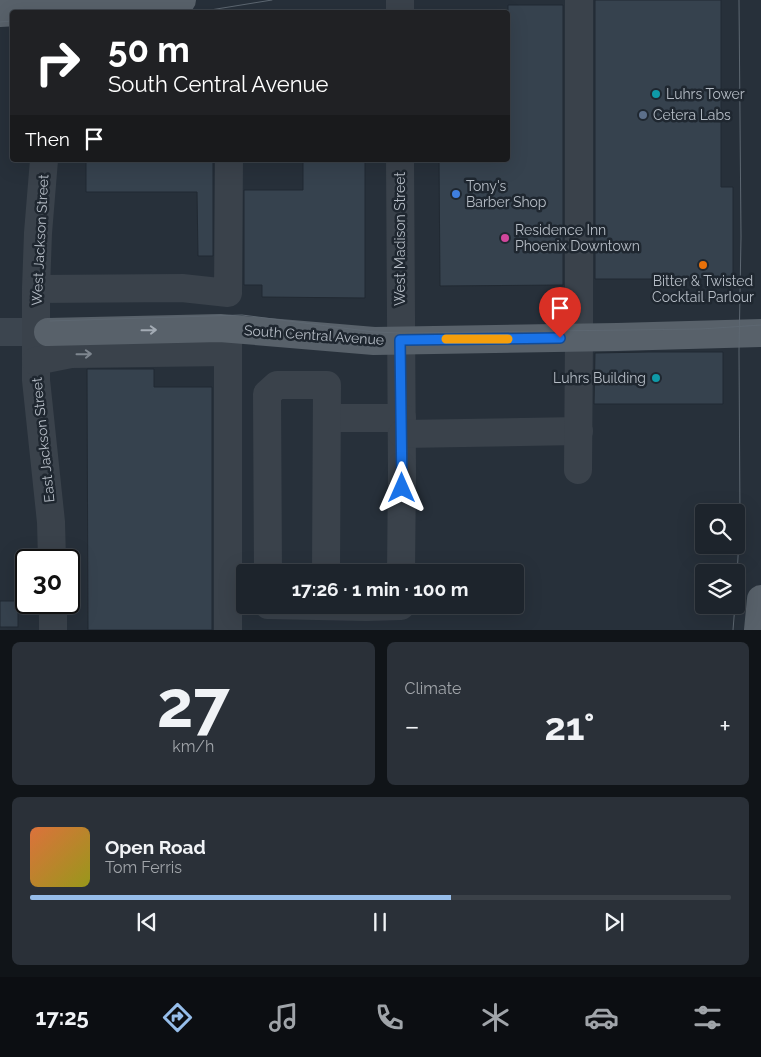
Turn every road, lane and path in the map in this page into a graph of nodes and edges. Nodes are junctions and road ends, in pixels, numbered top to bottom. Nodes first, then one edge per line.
1 (182, 0) edge
2 (579, 0) edge
3 (51, 10) edge
4 (44, 162) edge
5 (229, 162) edge
6 (400, 162) edge
7 (36, 289) junction
8 (761, 320) edge
9 (42, 326) junction
10 (400, 328) junction
11 (579, 332) junction
12 (761, 333) edge
13 (228, 340) junction
14 (36, 361) junction
15 (327, 418) junction
16 (402, 426) junction
17 (579, 431) junction
18 (578, 470) dead end
19 (52, 549) edge
20 (268, 564) edge
21 (326, 564) edge
22 (401, 564) edge
23 (761, 599) edge
24 (53, 614) edge
25 (54, 630) edge
26 (228, 630) edge
27 (758, 630) edge

1 - 3 main road
2 - 11 street
4 - 7 street, West Jackson Street
5 - 7 street
6 - 10 street, West Madison Street
7 - 9 street, West Jackson Street
8 - 11 main road
9 -> 13 main road, South Central Avenue
9 - 14 street, East Jackson Street
10 - 11 main road, South Central Avenue
10 - 13 main road, South Central Avenue
10 - 16 street, West Madison Street
11 - 12 main road, South Central Avenue
11 - 17 street
14 -> 13 street
13 - 26 street
14 - 19 street, East Jackson Street
15 - 16 street
15 - 20 street
15 - 21 street
16 - 17 street
16 - 22 street, West Madison Street
17 - 18 street
23 - 27 main road
24 - 25 street

